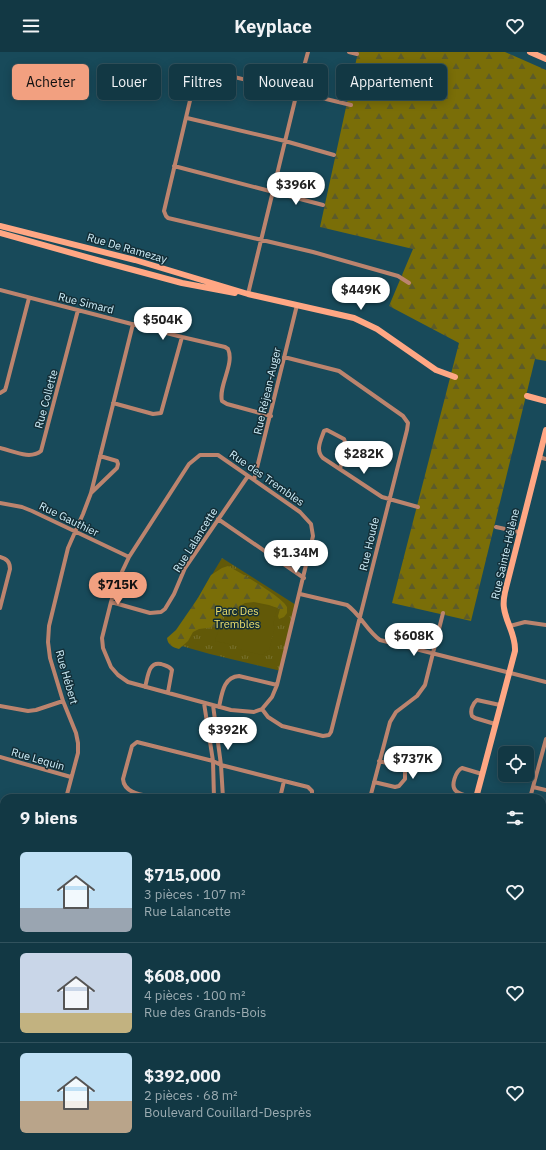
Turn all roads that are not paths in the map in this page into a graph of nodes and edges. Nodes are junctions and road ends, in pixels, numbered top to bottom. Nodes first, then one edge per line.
1 (308, 52) edge
2 (349, 52) edge
3 (530, 52) edge
4 (357, 54) dead end
5 (546, 60) edge
6 (305, 64) edge
7 (244, 79) edge
8 (328, 99) edge
9 (295, 100) edge
10 (351, 105) dead end
11 (187, 118) junction
12 (285, 141) junction
13 (334, 155) dead end
14 (174, 166) junction
15 (273, 191) junction
16 (323, 205) dead end
17 (0, 226) edge
18 (0, 233) edge
19 (262, 240) junction
20 (74, 244) junction
21 (72, 254) junction
22 (143, 263) junction
23 (141, 272) junction
24 (409, 283) dead end
25 (0, 290) edge
26 (248, 294) junction
27 (29, 298) junction
28 (297, 305) junction
29 (78, 310) junction
30 (133, 324) junction
31 (182, 337) junction
32 (284, 357) junction
33 (455, 378) dead end
34 (0, 393) edge
35 (527, 396) dead end
36 (546, 401) edge
37 (113, 403) junction
38 (271, 416) junction
39 (546, 430) edge
40 (0, 448) edge
41 (100, 456) junction
42 (543, 458) edge
43 (340, 469) junction
44 (248, 476) junction
45 (254, 480) junction
46 (91, 493) junction
47 (389, 500) junction
48 (0, 503) edge
49 (418, 507) dead end
50 (218, 519) junction
51 (496, 527) dead end
52 (75, 532) junction
53 (520, 532) junction
54 (0, 557) edge
55 (129, 557) junction
56 (304, 578) junction
57 (300, 594) junction
58 (111, 602) junction
59 (0, 608) edge
60 (443, 613) dead end
61 (360, 619) junction
62 (546, 625) edge
63 (510, 626) junction
64 (433, 653) junction
65 (509, 672) junction
66 (546, 682) edge
67 (277, 685) junction
68 (145, 687) junction
69 (168, 692) junction
70 (64, 701) junction
71 (204, 703) junction
72 (213, 705) junction
73 (500, 705) junction
74 (0, 706) edge
75 (219, 707) junction
76 (262, 710) junction
77 (495, 724) junction
78 (546, 739) edge
79 (0, 757) edge
80 (213, 761) junction
81 (379, 761) junction
82 (222, 765) junction
83 (482, 774) junction
84 (71, 778) junction
85 (284, 781) junction
86 (374, 782) junction
87 (533, 787) junction
88 (546, 790) edge
89 (67, 794) edge
90 (141, 794) edge
91 (214, 794) edge
92 (223, 794) edge
93 (281, 794) edge
94 (312, 794) edge
95 (371, 794) edge
96 (461, 794) edge
97 (476, 794) edge
98 (531, 794) edge

1 - 6 street
2 - 4 street
3 - 5 street
7 - 11 street
8 - 10 street
9 - 12 street
11 - 12 street
11 - 14 street
12 - 13 street
12 - 15 street
14 - 15 street
14 - 19 street
15 - 16 street
15 - 19 street
17 - 20 street, Rue De Ramezay
18 - 21 street, Rue De Ramezay
19 - 24 street
19 - 26 street
20 - 21 street
20 - 22 street, Rue De Ramezay
21 - 23 street, Rue De Ramezay
22 - 23 street
22 - 26 street, Rue De Ramezay
23 - 26 street, Rue De Ramezay
25 - 27 street, Rue Simard
26 - 28 street, Rue De Ramezay
27 - 29 street, Rue Simard
27 - 34 street
28 - 32 street, Rue Réjean-Auger
28 - 33 street, Rue De Ramezay
29 - 30 street, Rue Simard
29 - 40 street, Rue Collette
30 - 31 street, Rue Simard
30 - 37 street, Rue Hébert
31 - 37 street
31 - 38 street, Rue Simard
32 - 38 street, Rue Réjean-Auger
32 - 47 street, Rue Houde
35 - 36 street
37 - 41 street, Rue Hébert
38 - 45 street, Rue Réjean-Auger
39 - 42 street, Rue Sainte-Hélène
41 - 46 street, Rue Hébert
41 - 46 street, Rue Hébert
42 - 53 street, Rue Sainte-Hélène
43 - 43 street
43 - 47 street
44 - 45 street, Rue des Trembles
44 - 50 street, Rue Lalancette
44 - 55 street, Rue des Trembles
45 - 56 street, Rue des Trembles
46 - 52 street, Rue Hébert
47 - 49 street
47 - 61 street, Rue Houde
48 - 52 street, Rue Gauthier
50 - 56 street
50 - 58 street, Rue Lalancette
51 - 53 street
52 - 55 street, Rue Gauthier
52 - 70 street, Rue Hébert
53 - 63 street, Rue Sainte-Hélène
54 - 59 street
55 - 58 street, Rue des Trembles
56 - 57 street, Rue des Trembles
57 - 61 street
57 - 67 street, Rue des Trembles
58 - 68 street, Rue des Trembles
60 - 64 street
61 - 64 street
61 - 76 street, Rue Houde
62 - 63 street
63 - 65 street, Rue Sainte-Hélène
64 - 65 street
64 - 81 street
65 - 66 street
65 - 73 street, Rue Sainte-Hélène
67 - 75 street
67 - 76 street, Rue des Trembles
68 - 69 street, Rue des Trembles
68 - 69 street
69 - 71 street, Rue des Trembles
70 - 74 street
70 - 84 street, Rue Hébert
71 - 72 street, Rue des Trembles
71 - 80 street
72 - 75 street, Rue des Trembles
72 - 82 street
73 - 77 street, Rue Sainte-Hélène
73 - 77 street
75 - 76 street, Rue des Trembles
77 - 83 street, Rue Sainte-Hélène
78 - 87 street
79 - 84 street, Rue Lequin
80 - 82 street
80 - 90 street
80 - 91 street
81 - 86 street
81 - 86 street
82 - 85 street
82 - 92 street
83 - 96 street, Rue Sainte-Hélène
83 - 97 street, Rue Sainte-Hélène
84 - 89 street, Rue Hébert
85 - 93 street
85 - 94 street
86 - 95 street
87 - 88 street
87 - 98 street

